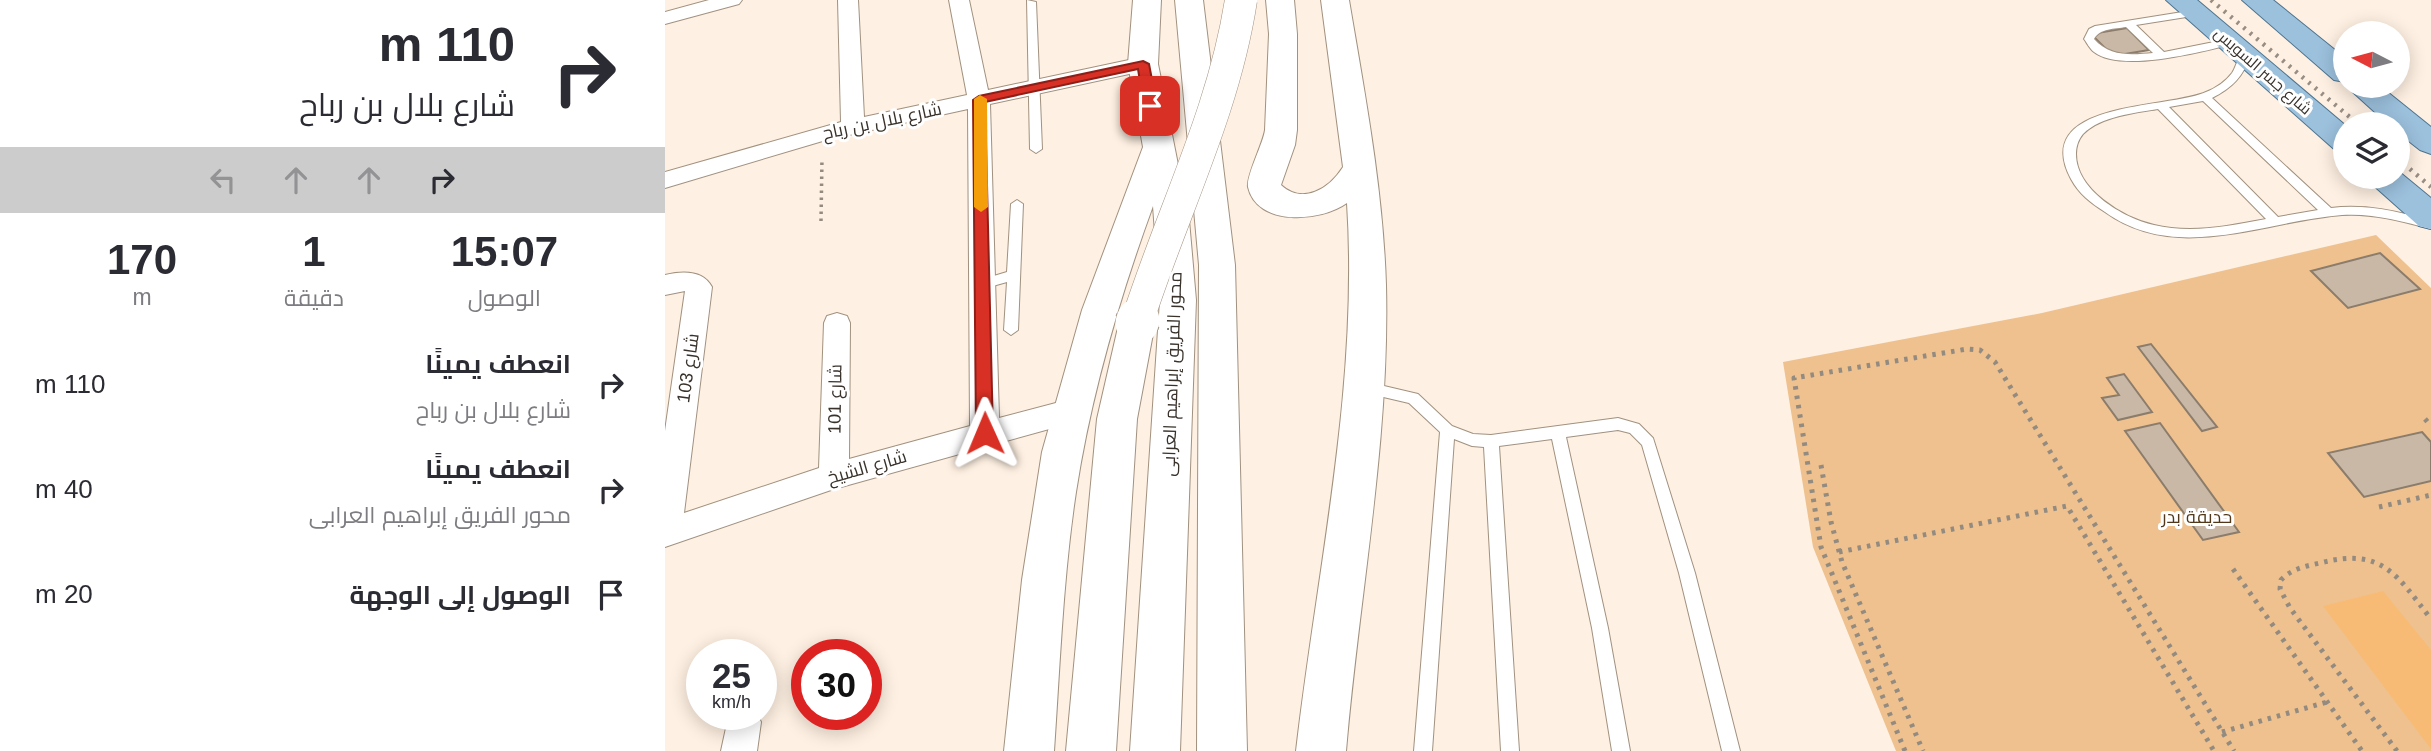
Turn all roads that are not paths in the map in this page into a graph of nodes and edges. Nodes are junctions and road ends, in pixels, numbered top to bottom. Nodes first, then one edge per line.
1 (732, 0) edge
2 (848, 0) edge
3 (959, 0) edge
4 (1147, 0) edge
5 (1188, 0) edge
6 (1241, 0) edge
7 (1280, 0) edge
8 (1335, 0) edge
9 (2256, 0) edge
10 (1031, 2) dead end
11 (2187, 6) edge
12 (665, 18) edge
13 (2128, 23) junction
14 (1283, 34) junction
15 (2237, 49) junction
16 (1193, 51) junction
17 (2160, 54) junction
18 (2333, 63) edge
19 (1143, 64) junction
20 (1034, 88) junction
21 (2205, 97) junction
22 (2376, 98) edge
23 (979, 100) junction
24 (2162, 106) junction
25 (853, 127) junction
26 (2333, 132) edge
27 (2431, 143) edge
28 (1158, 148) junction
29 (1036, 149) dead end
30 (1360, 167) junction
31 (665, 180) edge
32 (2399, 189) edge
33 (1017, 204) dead end
34 (2328, 212) junction
35 (2431, 217) edge
36 (2276, 222) junction
37 (2431, 225) edge
38 (1013, 275) junction
39 (982, 284) junction
40 (665, 285) edge
41 (837, 323) dead end
42 (1011, 330) dead end
43 (1362, 387) junction
44 (1072, 411) junction
45 (1447, 430) junction
46 (1558, 432) junction
47 (985, 433) junction
48 (1491, 441) junction
49 (834, 476) junction
50 (666, 533) edge
51 (1029, 751) edge
52 (1091, 751) edge
53 (1154, 751) edge
54 (1222, 751) edge
55 (1321, 751) edge
56 (1423, 751) edge
57 (1510, 751) edge
58 (1621, 751) edge
59 (1731, 751) edge

1 - 12 street
2 - 25 street
3 - 23 street
4 - 19 main road, محور الفريق إبراهيم العرابى
5 - 16 main road
6 - 52 main road, bridge
7 - 14 main road
8 - 30 main road
9 - 18 main road
10 - 20 lane
11 - 13 lane
11 - 15 main road, شارع جسر السويس
13 - 17 lane
13 - 17 lane
14 - 16 main road
14 - 30 main road
15 - 17 lane
15 - 21 lane
15 - 26 main road, شارع جسر السويس
16 - 54 main road
19 - 20 street, شارع بلال بن رباح
19 - 28 main road, محور الفريق إبراهيم العرابى
20 - 23 street, شارع بلال بن رباح
20 - 29 lane
21 - 24 lane
21 - 34 lane
22 - 27 main road
23 - 25 street, شارع بلال بن رباح
23 - 39 street
24 - 36 lane
24 - 36 lane
25 - 31 street, شارع بلال بن رباح
28 - 44 main road
28 - 53 main road, محور الفريق إبراهيم العرابى
30 - 43 main road
32 - 35 main road
33 - 38 lane
34 - 36 lane
34 - 37 lane
38 - 39 lane
38 - 42 lane
39 - 47 street
40 - 50 street, شارع 103
41 - 49 street, شارع 101
43 - 45 lane
43 - 55 main road
44 - 47 street, شارع الشيخ
44 - 51 main road
45 - 48 lane
45 - 56 lane
46 - 48 lane
46 - 58 lane
46 - 59 lane
47 - 49 street, شارع الشيخ
48 - 57 lane
49 - 50 street, شارع الشيخ

